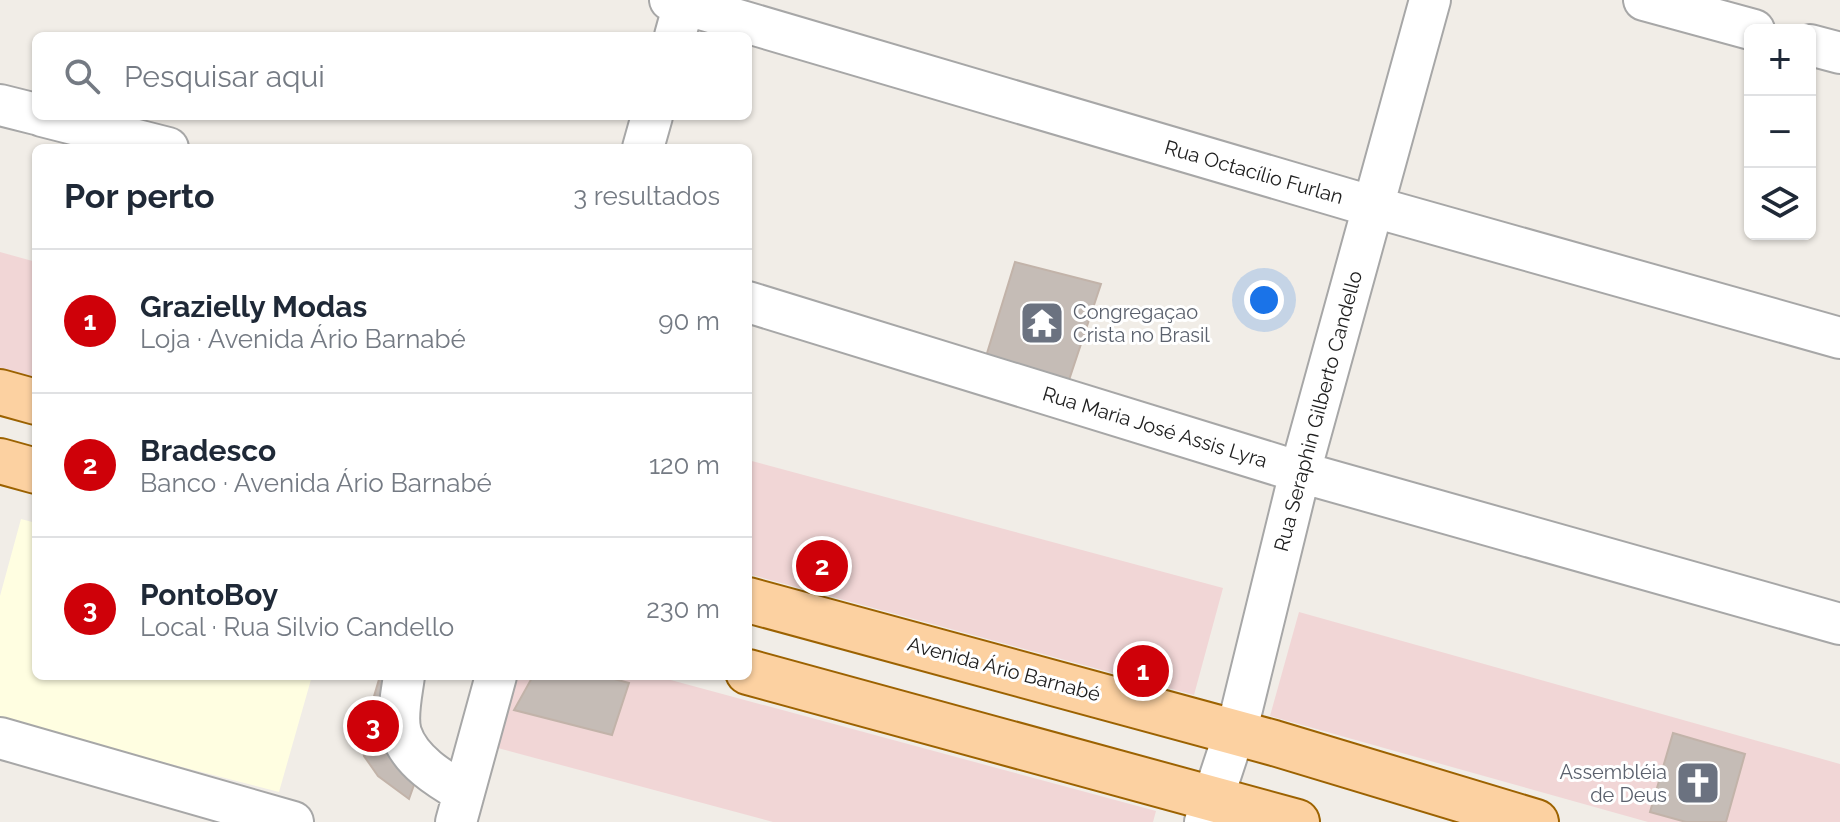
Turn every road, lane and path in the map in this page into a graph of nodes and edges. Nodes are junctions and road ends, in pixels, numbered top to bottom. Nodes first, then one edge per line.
1 (1430, 0) edge
2 (1644, 0) edge
3 (678, 10) edge
4 (1744, 27) edge
5 (1816, 47) edge
6 (1840, 53) edge
7 (0, 105) edge
8 (32, 113) edge
9 (58, 120) edge
10 (651, 120) edge
11 (152, 144) edge
12 (644, 144) edge
13 (1374, 207) junction
14 (752, 303) edge
15 (1840, 338) edge
16 (0, 392) edge
17 (32, 401) edge
18 (0, 461) edge
19 (32, 470) edge
20 (1300, 472) junction
21 (752, 601) edge
22 (1840, 624) edge
23 (752, 673) edge
24 (404, 680) edge
25 (495, 680) edge
26 (1233, 732) junction
27 (0, 738) edge
28 (460, 808) edge
29 (1209, 810) edge
30 (293, 822) edge
31 (1297, 822) edge
32 (1536, 822) edge

1 - 13 street, Rua Seraphin Gilberto Candello
2 - 4 street
3 - 13 street, Rua Octacílio Furlan
5 - 6 street
7 - 8 street
9 - 11 street
10 - 12 street
13 - 15 street, Rua Octacílio Furlan
13 - 20 street, Rua Seraphin Gilberto Candello
14 - 20 street, Rua Maria José Assis Lyra
16 - 17 main road
18 - 19 main road
20 - 22 street, Rua Maria José Assis Lyra
20 - 26 street, Rua Seraphin Gilberto Candello
21 - 26 main road, Avenida Ário Barnabé
23 - 29 main road
24 - 28 street
25 - 28 street
26 - 29 street, Rua Seraphin Gilberto Candello
26 - 32 main road, Avenida Ário Barnabé
27 - 30 street
29 - 31 main road

